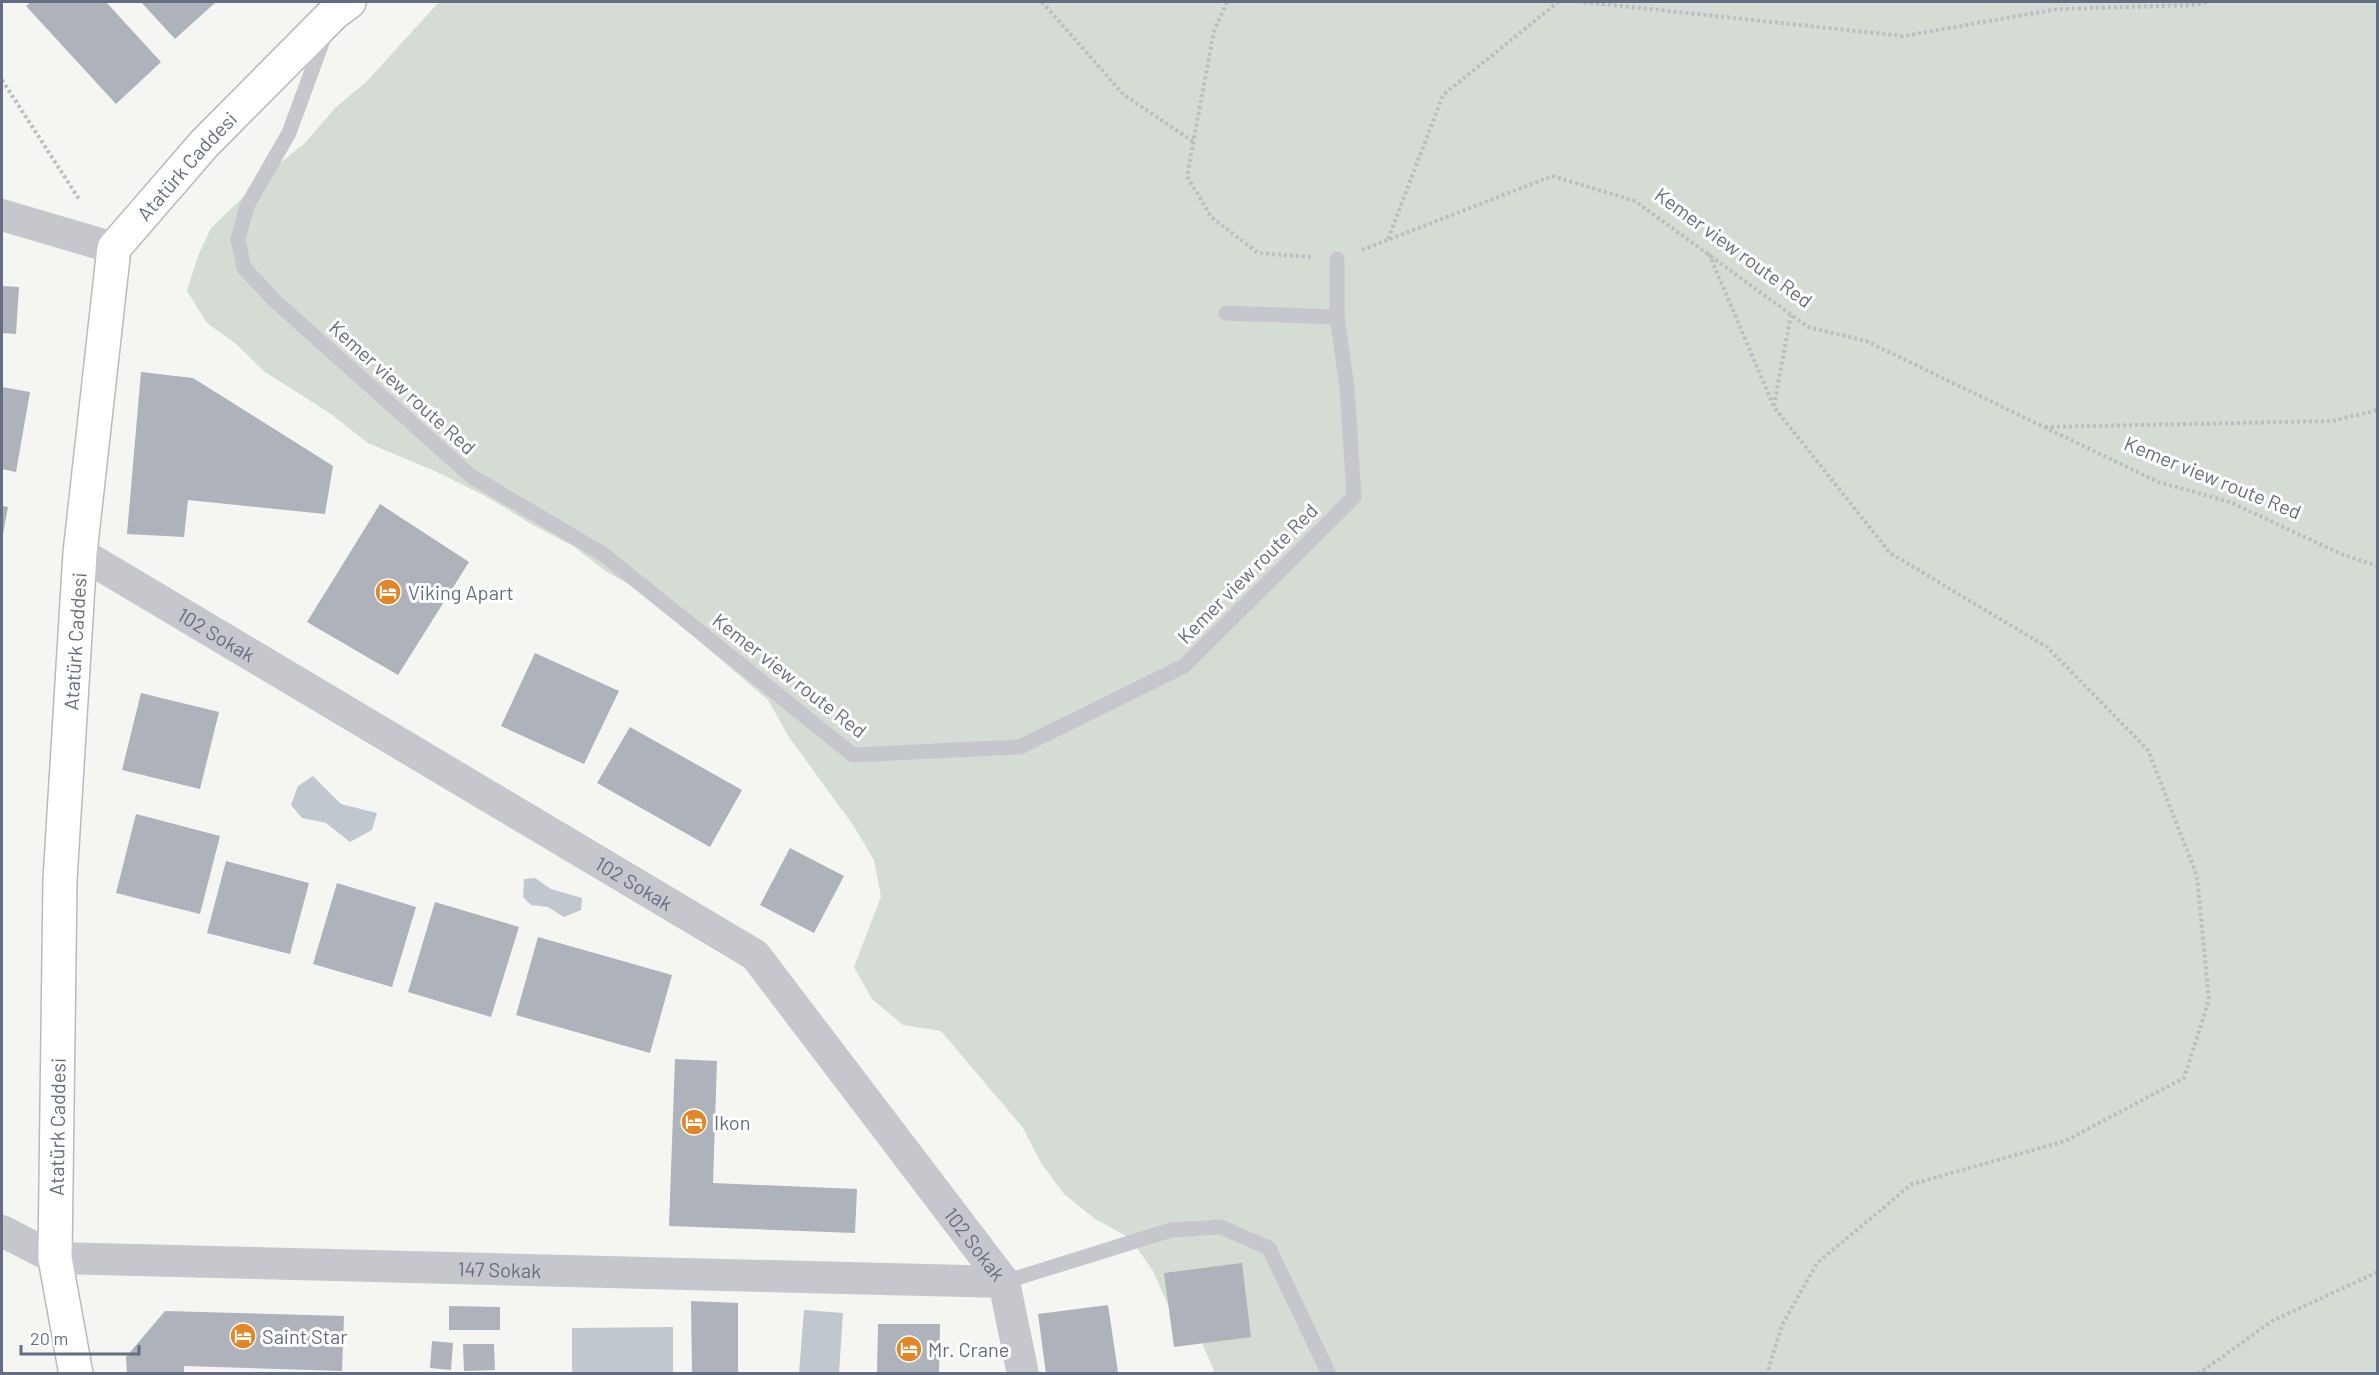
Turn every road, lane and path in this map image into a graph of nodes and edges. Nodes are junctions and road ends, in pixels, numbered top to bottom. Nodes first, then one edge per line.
1 (1042, 2) edge
2 (1227, 2) edge
3 (1558, 2) edge
4 (1584, 2) edge
5 (2206, 2) edge
6 (341, 7) edge
7 (2, 81) edge
8 (1194, 142) junction
9 (81, 201) dead end
10 (2, 215) edge
11 (1387, 240) junction
12 (114, 248) junction
13 (1708, 254) junction
14 (1337, 260) junction
15 (1226, 313) dead end
16 (1791, 314) junction
17 (1337, 317) junction
18 (1774, 407) junction
19 (2378, 410) edge
20 (2045, 427) junction
21 (80, 553) junction
22 (2378, 566) edge
23 (2, 1231) edge
24 (55, 1258) junction
25 (2378, 1272) edge
26 (1004, 1282) junction
27 (76, 1374) edge
28 (1023, 1374) edge
29 (1329, 1374) edge
30 (1767, 1374) edge
31 (2198, 1374) edge

1 - 8 path
2 - 8 path
3 - 11 path
4 - 5 path
6 - 12 street, Atatürk Caddesi
6 - 17 lane, Kemer view route Red
7 - 9 path
8 - 14 path
10 - 12 street
11 - 13 path, Kemer view route Red
11 - 14 path, Kemer view route Red
12 - 21 street, Atatürk Caddesi
13 - 16 path, Kemer view route Red
13 - 18 path
14 - 17 lane, Kemer view route Red
15 - 17 lane
16 - 18 path
16 - 20 path, Kemer view route Red
18 - 30 path
19 - 20 path
20 - 22 path, Kemer view route Red
21 - 24 street, Atatürk Caddesi
21 - 26 street, 102 Sokak
23 - 24 street, 147 Sokak
24 - 26 street, 147 Sokak
24 - 27 street, Atatürk Caddesi
25 - 31 path
26 - 28 street, 102 Sokak
26 - 29 lane

